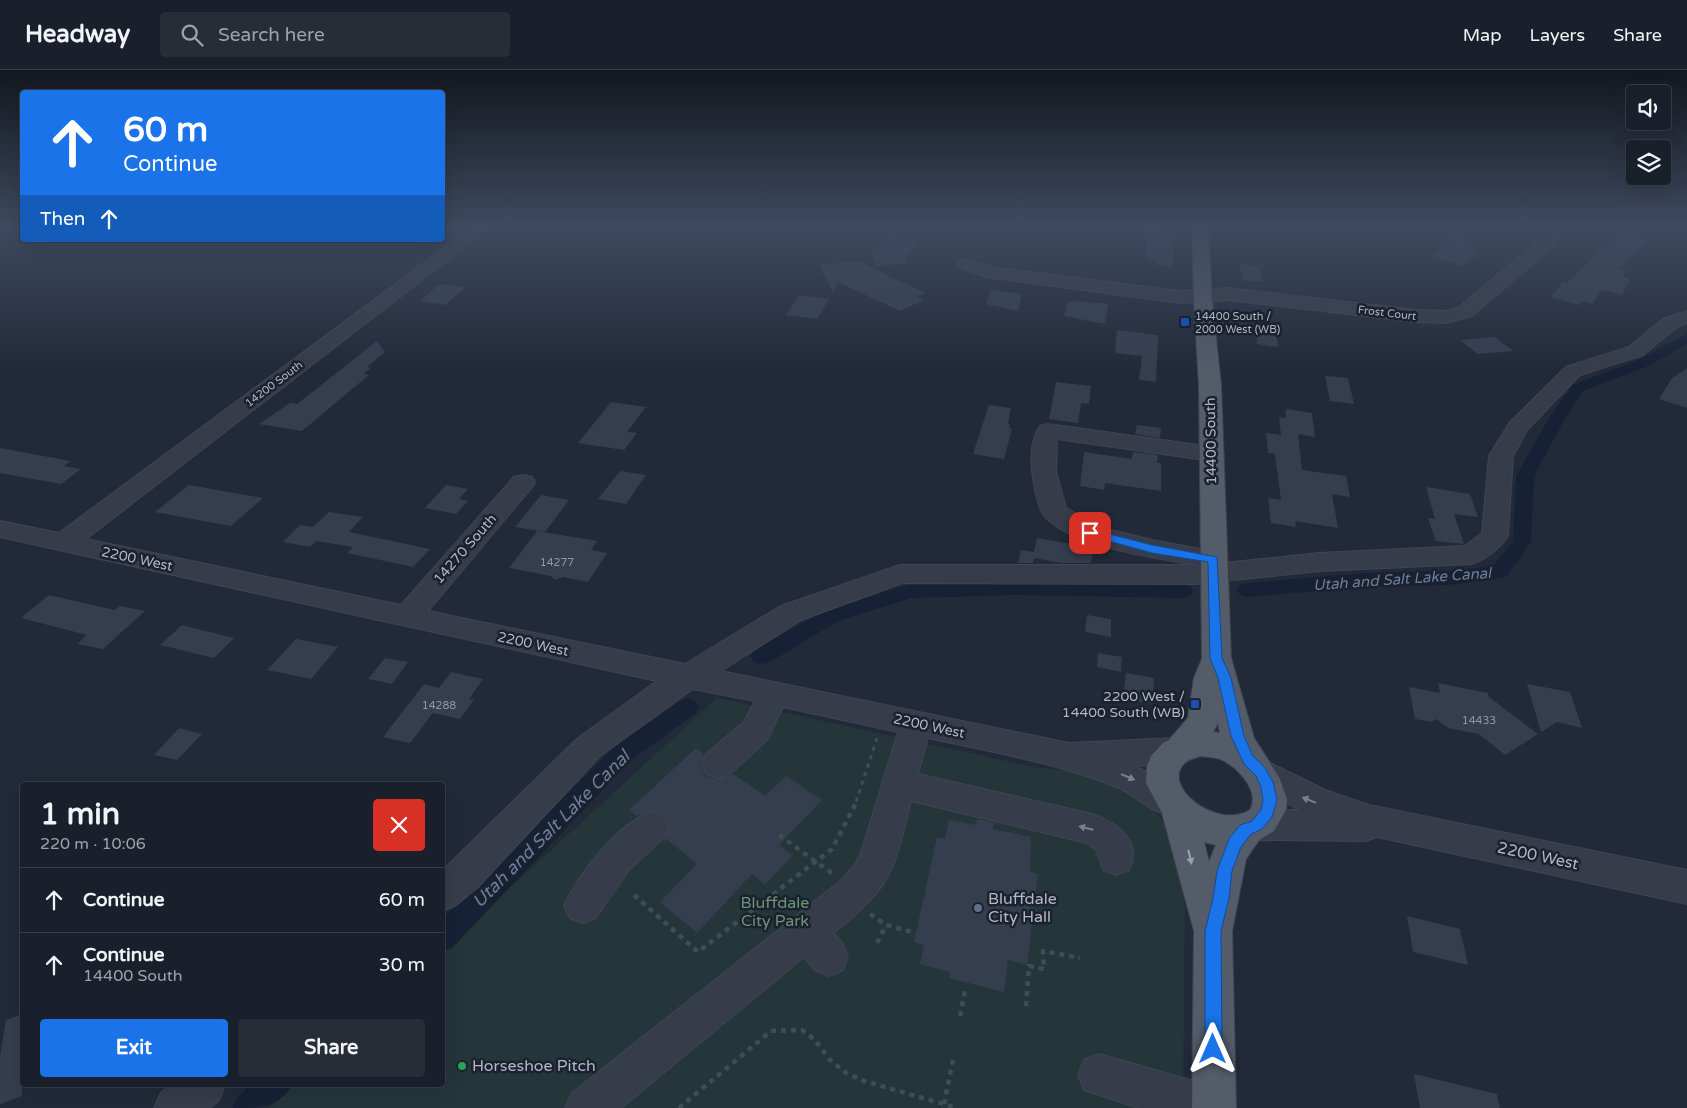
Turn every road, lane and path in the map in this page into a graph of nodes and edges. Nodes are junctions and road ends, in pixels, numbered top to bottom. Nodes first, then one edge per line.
1 (421, 273) edge
2 (998, 273) edge
3 (1201, 273) edge
4 (1510, 273) edge
5 (1202, 296) junction
6 (1687, 317) edge
7 (1212, 454) junction
8 (523, 482) dead end
9 (0, 529) edge
10 (63, 543) junction
11 (1213, 566) junction
12 (407, 617) junction
13 (1216, 658) junction
14 (690, 676) junction
15 (774, 693) junction
16 (916, 723) junction
17 (877, 738) dead end
18 (1178, 748) junction
19 (1066, 755) junction
20 (718, 764) tunnel mouth
21 (1254, 766) junction
22 (899, 784) junction
23 (1175, 806) junction
24 (1389, 826) junction
25 (651, 827) tunnel mouth
26 (1251, 827) junction
27 (779, 835) dead end
28 (1116, 859) dead end
29 (815, 862) junction
30 (840, 878) dead end
31 (1687, 887) edge
32 (445, 892) edge
33 (634, 895) dead end
34 (583, 906) dead end
35 (865, 909) dead end
36 (886, 925) junction
37 (1213, 931) junction
38 (912, 932) dead end
39 (877, 943) dead end
40 (1080, 958) dead end
41 (966, 990) dead end
42 (1026, 1006) dead end
43 (960, 1016) dead end
44 (953, 1060) dead end
45 (1099, 1075) dead end
46 (202, 1087) edge
47 (944, 1104) junction
48 (176, 1108) edge
49 (587, 1108) edge
50 (679, 1108) edge
51 (957, 1108) edge
52 (1212, 1108) edge

1 - 10 street, 14200 South
2 - 5 street, Frost Court
3 - 5 main road, 14400 South
4 - 5 street, Frost Court
5 - 7 main road, 14400 South
6 - 11 street
7 - 11 main road, 14400 South
7 - 11 street
8 - 12 street, 14270 South
9 - 10 street, 2200 West
10 - 12 street, 2200 West
11 - 13 main road, 14400 South
11 - 14 street
12 - 14 street, 2200 West
13 - 18 main road, 14400 South
13 - 21 main road, 14400 South
14 - 15 street, 2200 West
14 - 32 street
15 - 16 street, 2200 West
15 - 20 street
16 - 19 street, 2200 West
16 - 22 street
17 - 29 path
18 - 19 street, 2200 West
18 - 21 main road
18 - 23 main road
19 -> 23 street, 2200 West
24 -> 21 street, 2200 West
21 - 26 main road
28 -> 22 street
22 - 49 street
23 - 26 main road
23 -> 37 main road
24 - 26 street, 2200 West
24 - 31 street, 2200 West
25 - 34 street
26 - 37 main road
27 - 29 path
29 - 30 path
29 - 33 path
35 - 36 path
36 - 38 path
36 - 39 path
37 - 52 main road
40 - 42 path
41 - 43 path
44 - 47 path
45 - 52 street
46 - 48 street
47 - 50 path
47 - 51 path

